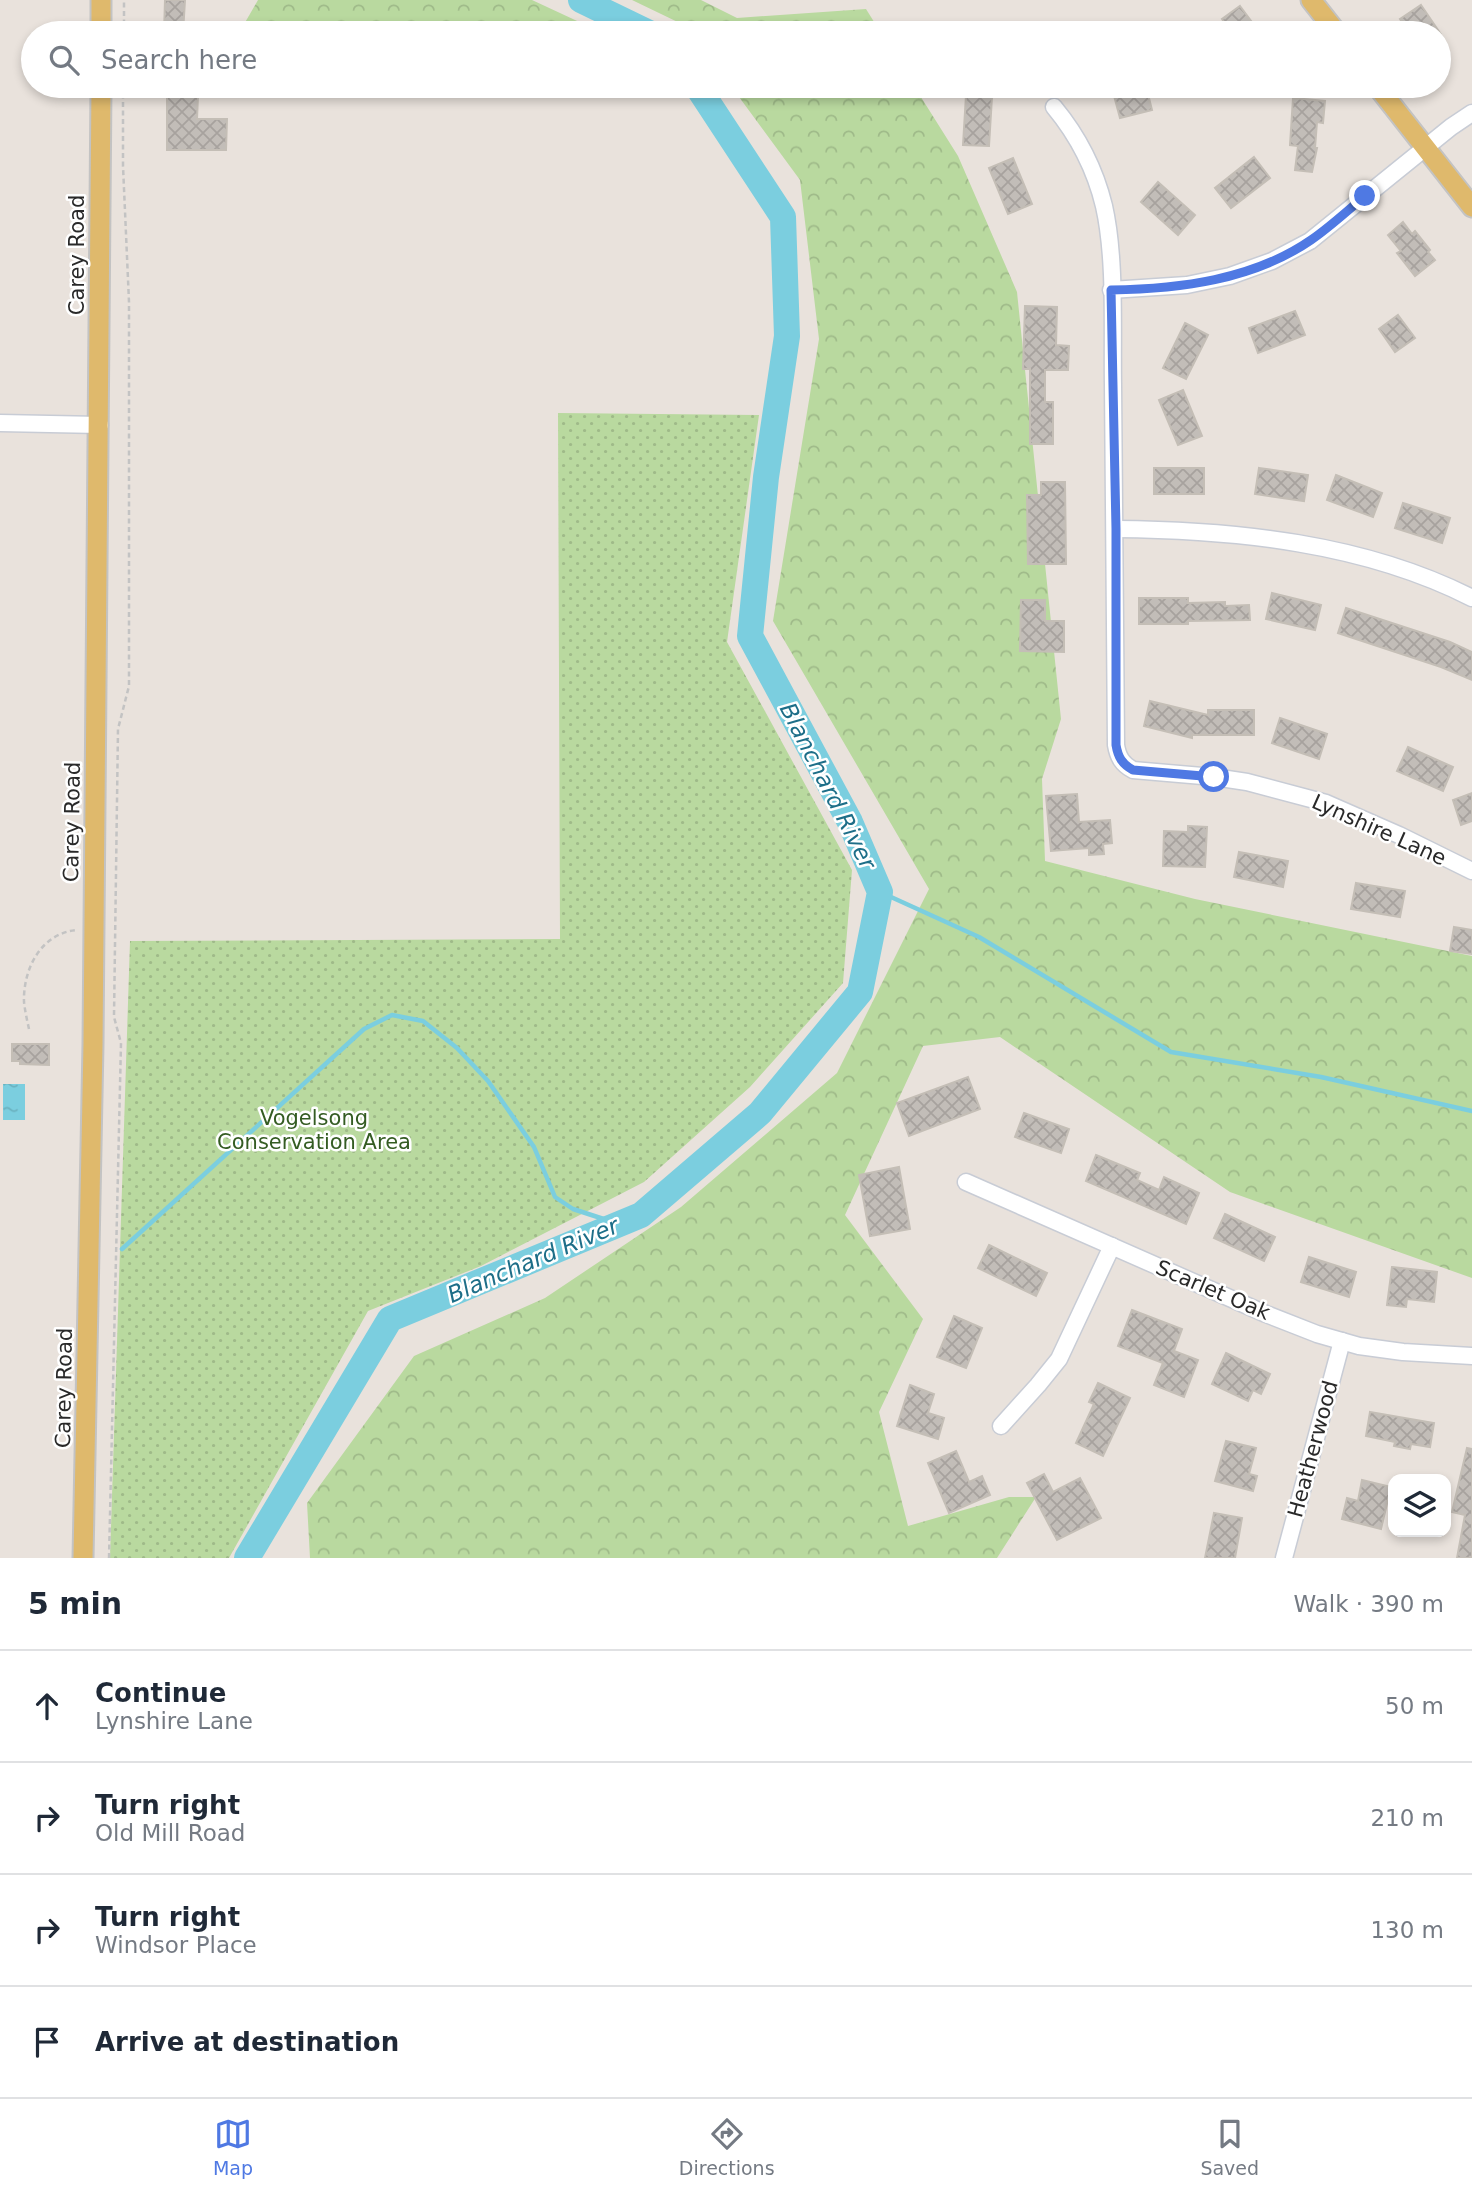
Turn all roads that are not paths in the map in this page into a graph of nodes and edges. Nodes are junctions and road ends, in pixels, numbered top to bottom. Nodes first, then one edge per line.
1 (101, 0) edge
2 (1311, 0) edge
3 (101, 21) edge
4 (1328, 21) edge
5 (101, 98) edge
6 (1386, 98) edge
7 (1054, 107) dead end
8 (1472, 113) edge
9 (1426, 148) junction
10 (1472, 207) edge
11 (1111, 290) junction
12 (0, 423) edge
13 (100, 425) junction
14 (1116, 529) junction
15 (1472, 598) edge
16 (1472, 871) edge
17 (966, 1182) dead end
18 (1112, 1246) junction
19 (1342, 1340) junction
20 (1472, 1356) edge
21 (1001, 1426) dead end
22 (83, 1558) edge
23 (1284, 1558) edge

1 - 3 main road
2 - 4 main road
5 - 13 main road, Carey Road
6 - 9 main road
7 - 11 street
8 - 9 street
9 - 10 main road
9 - 11 street
11 - 14 street
12 - 13 street
13 - 22 main road, Carey Road
14 - 15 street
14 - 16 street, Lynshire Lane
17 - 18 street, Scarlet Oak
18 - 19 street, Scarlet Oak
18 - 21 street
19 - 20 street, Scarlet Oak
19 - 23 street, Heatherwood

